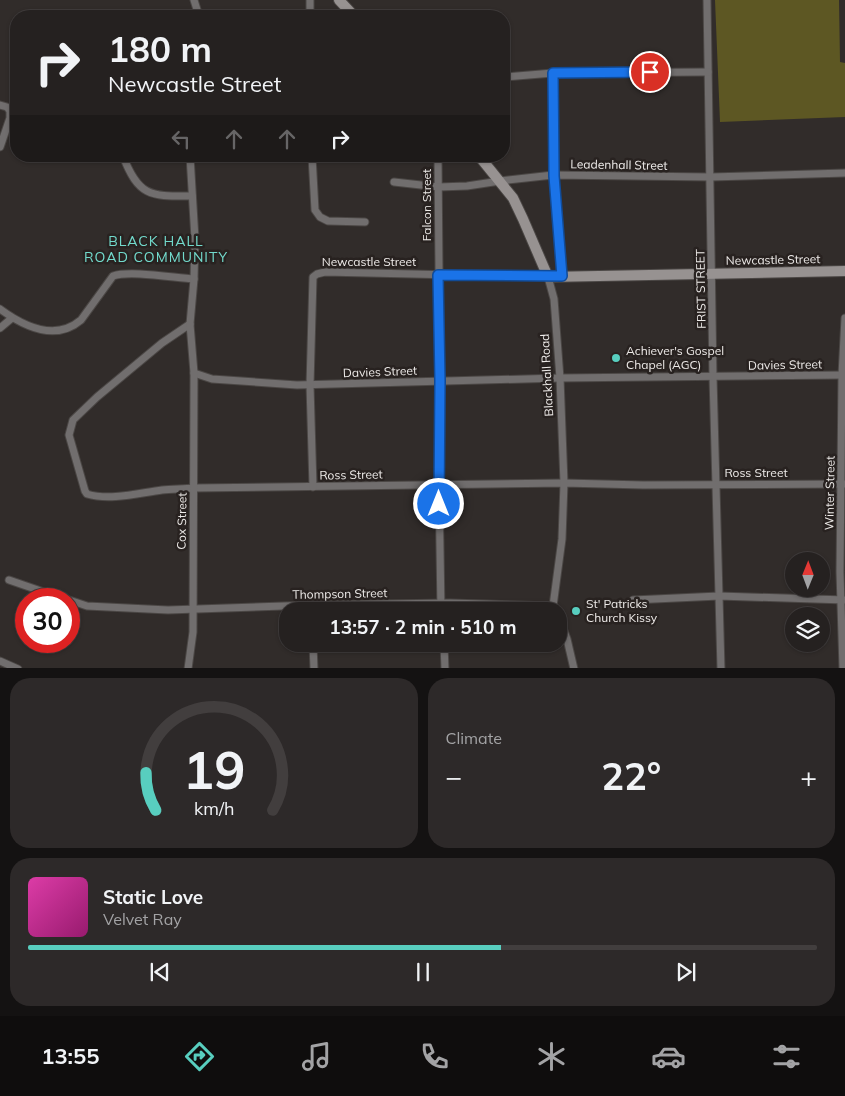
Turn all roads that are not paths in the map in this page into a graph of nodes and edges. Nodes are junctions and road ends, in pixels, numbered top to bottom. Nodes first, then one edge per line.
1 (339, 0) edge
2 (707, 0) edge
3 (348, 10) edge
4 (708, 72) junction
5 (553, 73) junction
6 (510, 77) edge
7 (0, 105) edge
8 (0, 147) edge
9 (125, 162) edge
10 (190, 162) edge
11 (312, 162) edge
12 (438, 162) edge
13 (483, 162) edge
14 (845, 173) edge
15 (554, 176) junction
16 (711, 177) junction
17 (500, 181) junction
18 (394, 182) dead end
19 (439, 187) junction
20 (192, 196) junction
21 (365, 222) dead end
22 (845, 271) edge
23 (712, 274) junction
24 (438, 275) junction
25 (562, 276) junction
26 (548, 277) junction
27 (194, 279) junction
28 (0, 309) edge
29 (12, 318) junction
30 (845, 318) edge
31 (190, 324) junction
32 (0, 328) edge
33 (194, 373) junction
34 (844, 375) edge
35 (713, 377) junction
36 (560, 378) junction
37 (440, 381) junction
38 (310, 385) junction
39 (564, 483) junction
40 (718, 484) junction
41 (843, 484) edge
42 (439, 485) junction
43 (313, 487) junction
44 (194, 488) junction
45 (9, 580) dead end
46 (32, 588) edge
47 (719, 596) junction
48 (633, 600) dead end
49 (843, 600) edge
50 (441, 602) edge
51 (555, 602) edge
52 (80, 604) edge
53 (279, 609) edge
54 (192, 610) junction
55 (567, 639) edge
56 (313, 652) edge
57 (444, 652) edge
58 (0, 661) edge
59 (18, 668) edge
60 (188, 668) edge
61 (314, 668) edge
62 (445, 668) edge
63 (574, 668) edge
64 (721, 668) edge
65 (843, 668) edge

1 - 3 street
2 - 4 street, FRIST STREET
4 - 5 street
4 - 16 street, FRIST STREET
5 - 6 street
5 - 15 street
7 - 8 street
9 - 20 street
10 - 20 street
11 - 21 street
12 - 19 street, Falcon Street
13 - 17 street, Blackhall Road
14 - 16 street, Leadenhall Street
15 - 16 street, Leadenhall Street
15 - 17 street, Leadenhall Street
15 - 25 street
16 - 23 street, FRIST STREET
17 - 19 street, Leadenhall Street
17 - 26 street, Blackhall Road
18 - 19 street, Leadenhall Street
19 - 24 street, Falcon Street
20 - 27 street
22 - 23 street, Newcastle Street
23 - 25 street, Newcastle Street
23 - 35 street, FRIST STREET
24 - 26 street, Newcastle Street
24 - 37 street, Falcon Street
24 - 38 street, Newcastle Street
25 - 26 street, Newcastle Street
26 - 36 street, Blackhall Road
27 - 29 street
27 - 31 street
28 - 29 street
29 - 32 street
30 - 34 street, Winter Street
31 - 33 street
31 - 44 street, Ross Street
33 - 38 street, Davies Street
33 - 44 street, Cox Street
34 - 35 street, Davies Street
34 - 41 street, Winter Street
35 - 36 street, Davies Street
35 - 40 street, FRIST STREET
36 - 37 street, Davies Street
36 - 39 street, Blackhall Road
37 - 38 street, Davies Street
37 - 42 street, Falcon Street
38 - 43 street, Newcastle Street
39 - 40 street, Ross Street
39 - 42 street, Ross Street
39 - 51 street, Blackhall Road
40 - 41 street, Ross Street
40 - 47 street, FRIST STREET
41 - 49 street, Winter Street
42 - 43 street, Ross Street
42 - 50 street, Falcon Street
43 - 44 street, Ross Street
44 - 54 street, Cox Street
45 - 46 street
47 - 48 street
47 - 49 street
47 - 64 street, FRIST STREET
49 - 65 street, Winter Street
52 - 54 street, Thompson Street
53 - 54 street, Thompson Street
54 - 60 street, Cox Street
55 - 63 street
56 - 61 street
57 - 62 street
58 - 59 street

